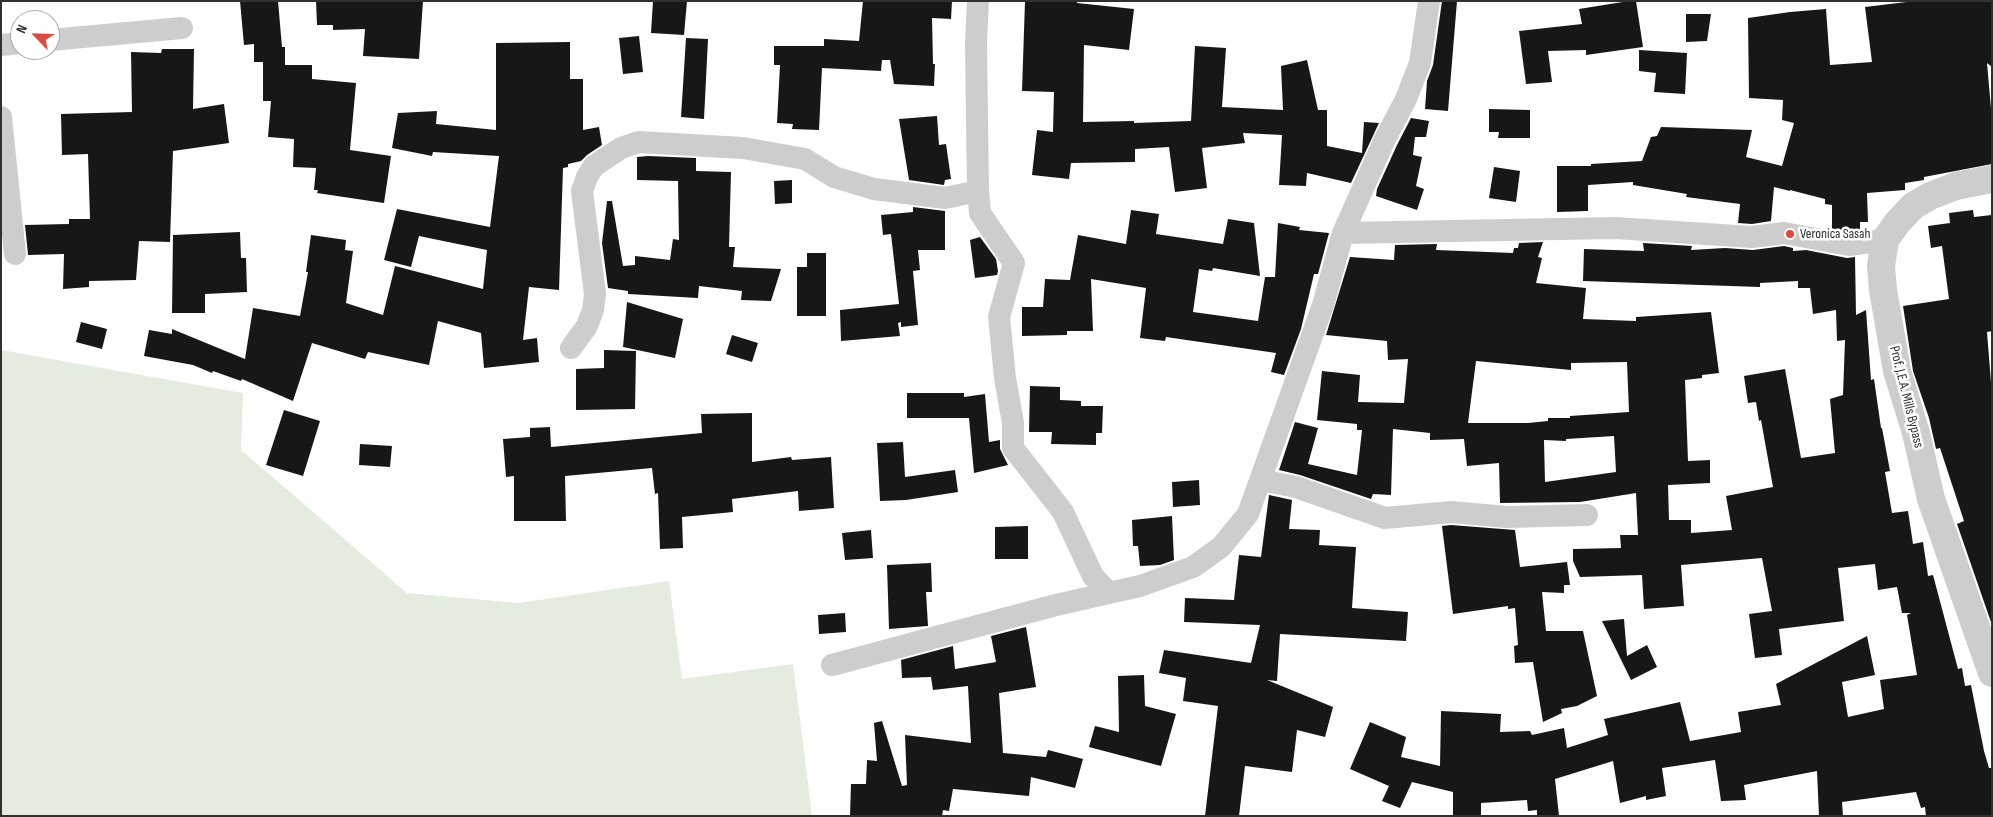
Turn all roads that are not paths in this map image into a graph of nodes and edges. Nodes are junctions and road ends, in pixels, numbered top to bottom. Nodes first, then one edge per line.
1 (978, 1) edge
2 (1429, 1) edge
3 (182, 28) dead end
4 (60, 39) edge
5 (1, 117) edge
6 (1992, 179) edge
7 (978, 191) junction
8 (1343, 233) junction
9 (1885, 240) junction
10 (15, 254) dead end
11 (570, 348) dead end
12 (1261, 480) junction
13 (1588, 515) dead end
14 (1109, 593) junction
15 (832, 665) dead end
16 (1992, 672) edge

1 - 7 street
2 - 8 street
3 - 4 street
5 - 10 street
6 - 9 street
7 - 11 street
7 - 14 street
8 - 9 street
8 - 12 street
9 - 16 street, Prof. J.E.A. Mills Bypass
12 - 13 street
12 - 14 street
14 - 15 street

